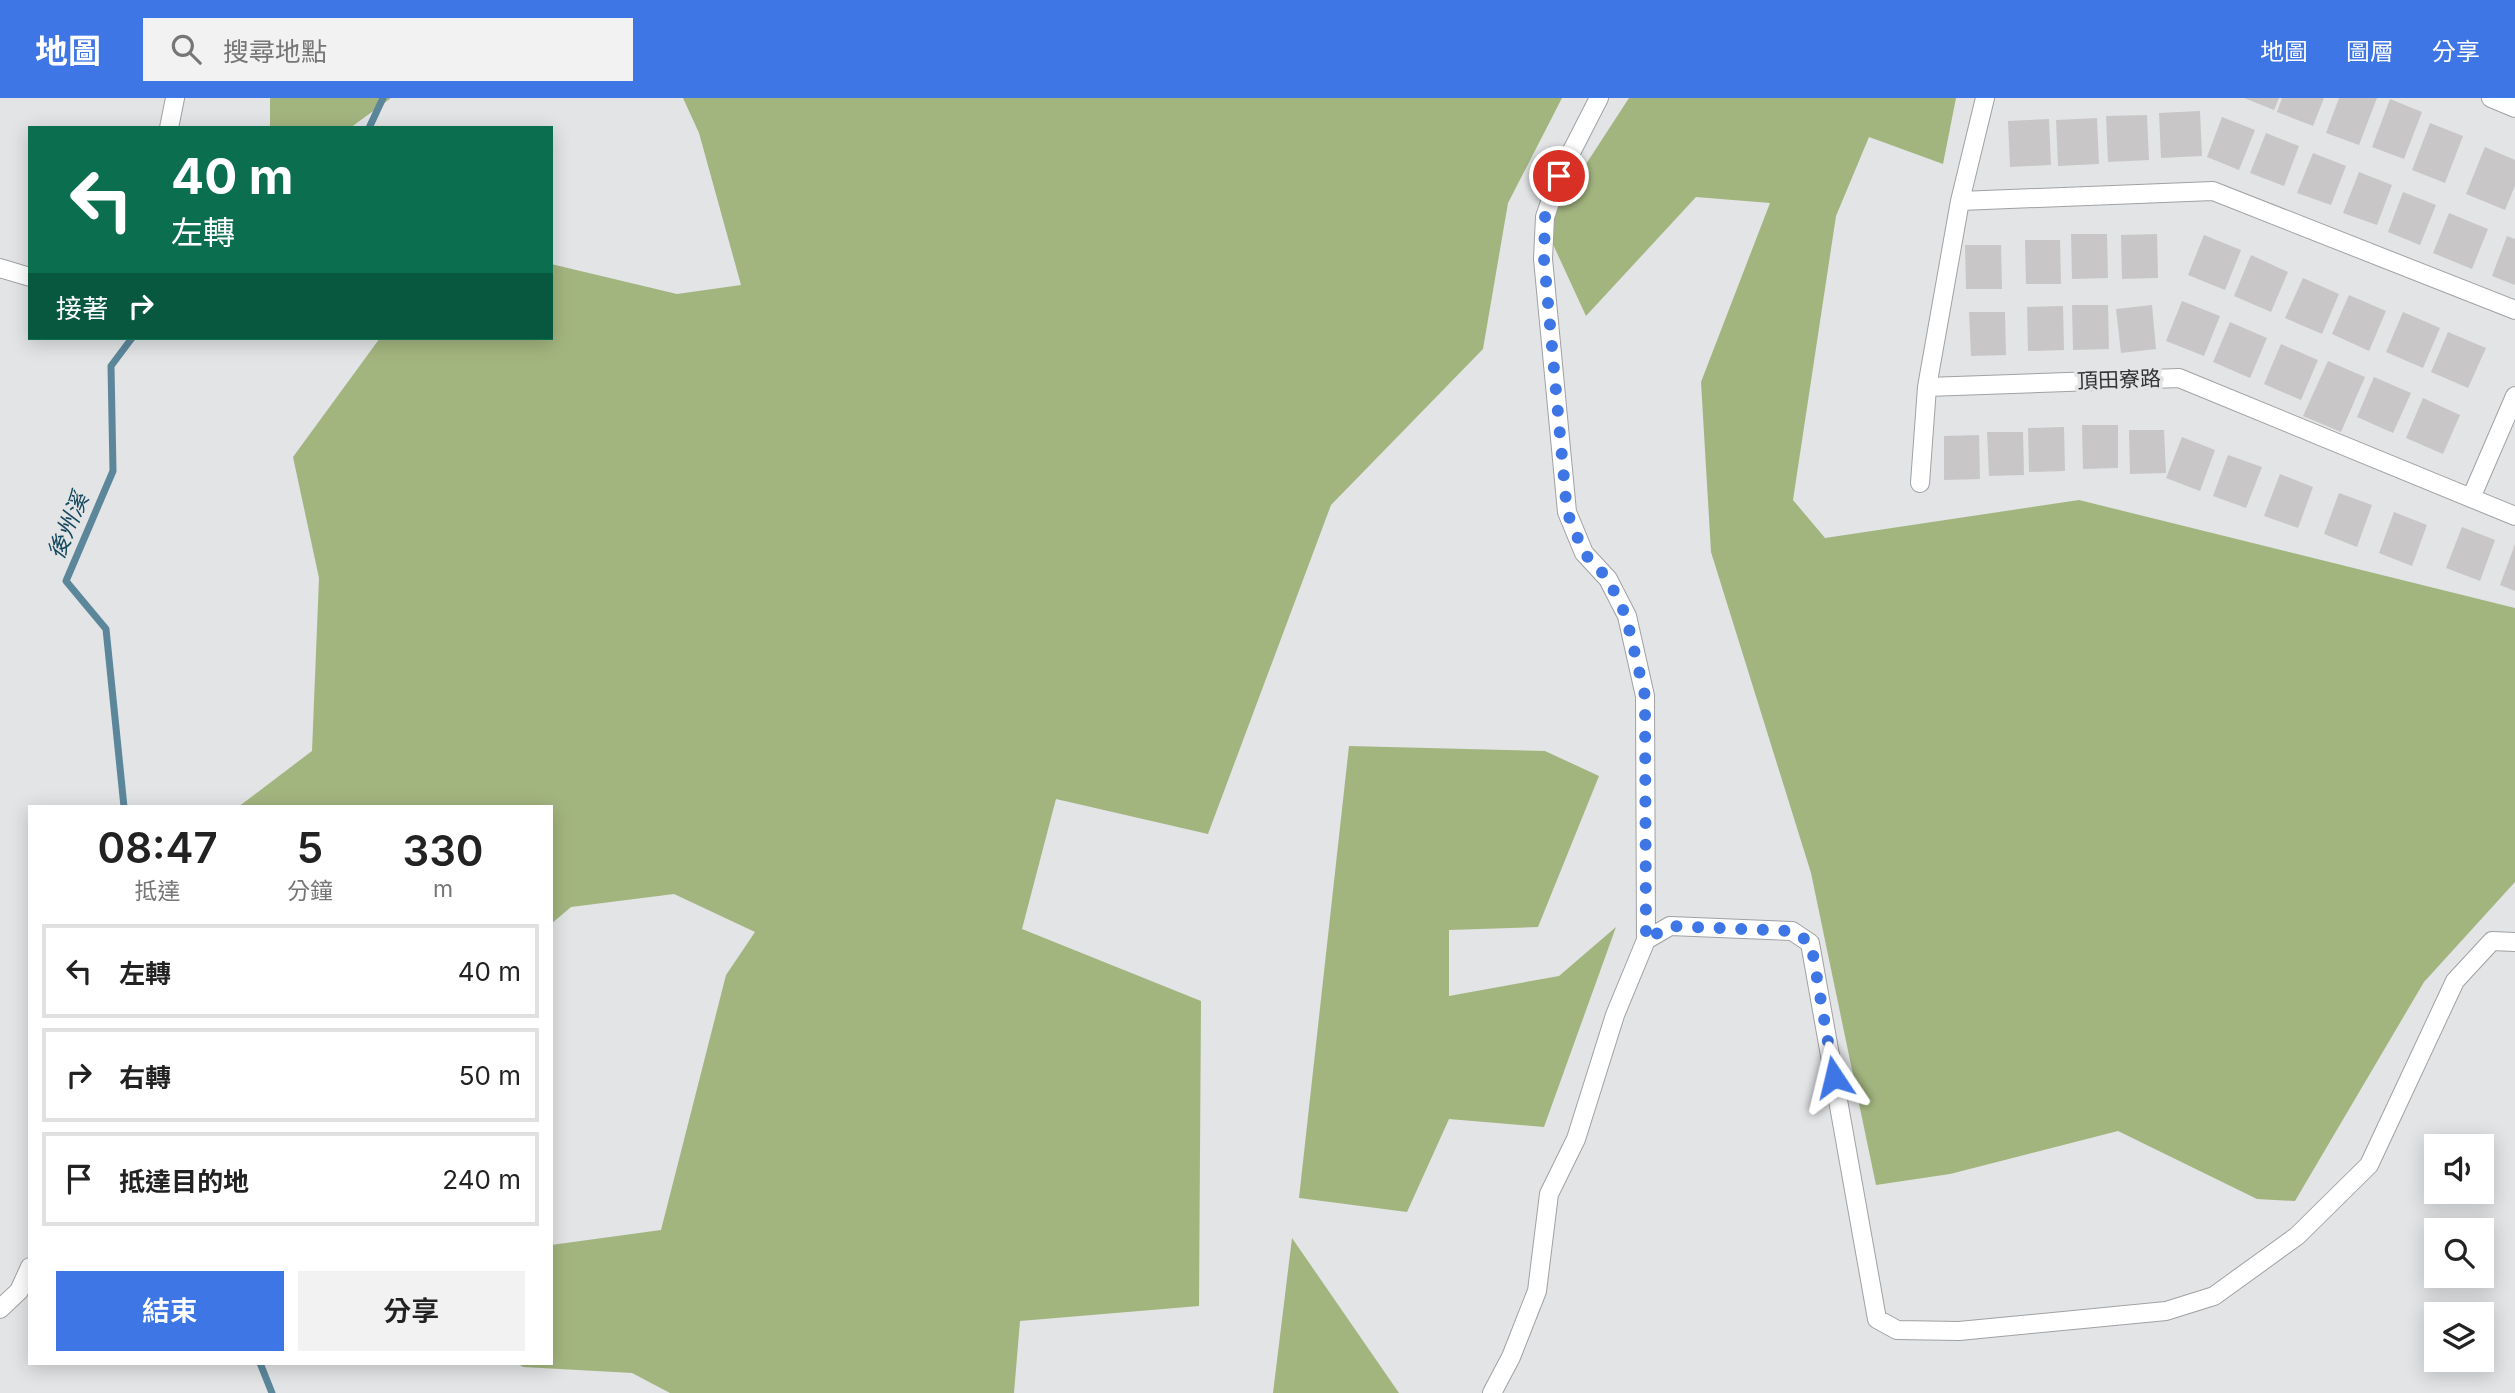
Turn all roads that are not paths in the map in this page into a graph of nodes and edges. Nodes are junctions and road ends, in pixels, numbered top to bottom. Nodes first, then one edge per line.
1 (176, 98) edge
2 (1600, 98) edge
3 (1985, 98) edge
4 (2491, 98) edge
5 (2515, 108) edge
6 (169, 126) edge
7 (1960, 201) junction
8 (0, 268) edge
9 (28, 276) edge
10 (2515, 310) edge
11 (1927, 387) junction
12 (2515, 396) edge
13 (1920, 483) dead end
14 (2471, 498) junction
15 (2515, 516) edge
16 (1646, 940) junction
17 (2515, 942) edge
18 (28, 1271) edge
19 (0, 1309) edge
20 (1493, 1393) edge

1 - 6 street
2 - 16 street
3 - 7 street
4 - 5 street
7 - 10 street
7 - 11 street
8 - 9 street
11 - 13 street
11 - 14 street, 頂田寮路
12 - 14 street
14 - 15 street, 頂田寮路
16 - 17 street
16 - 20 street
18 - 19 street

